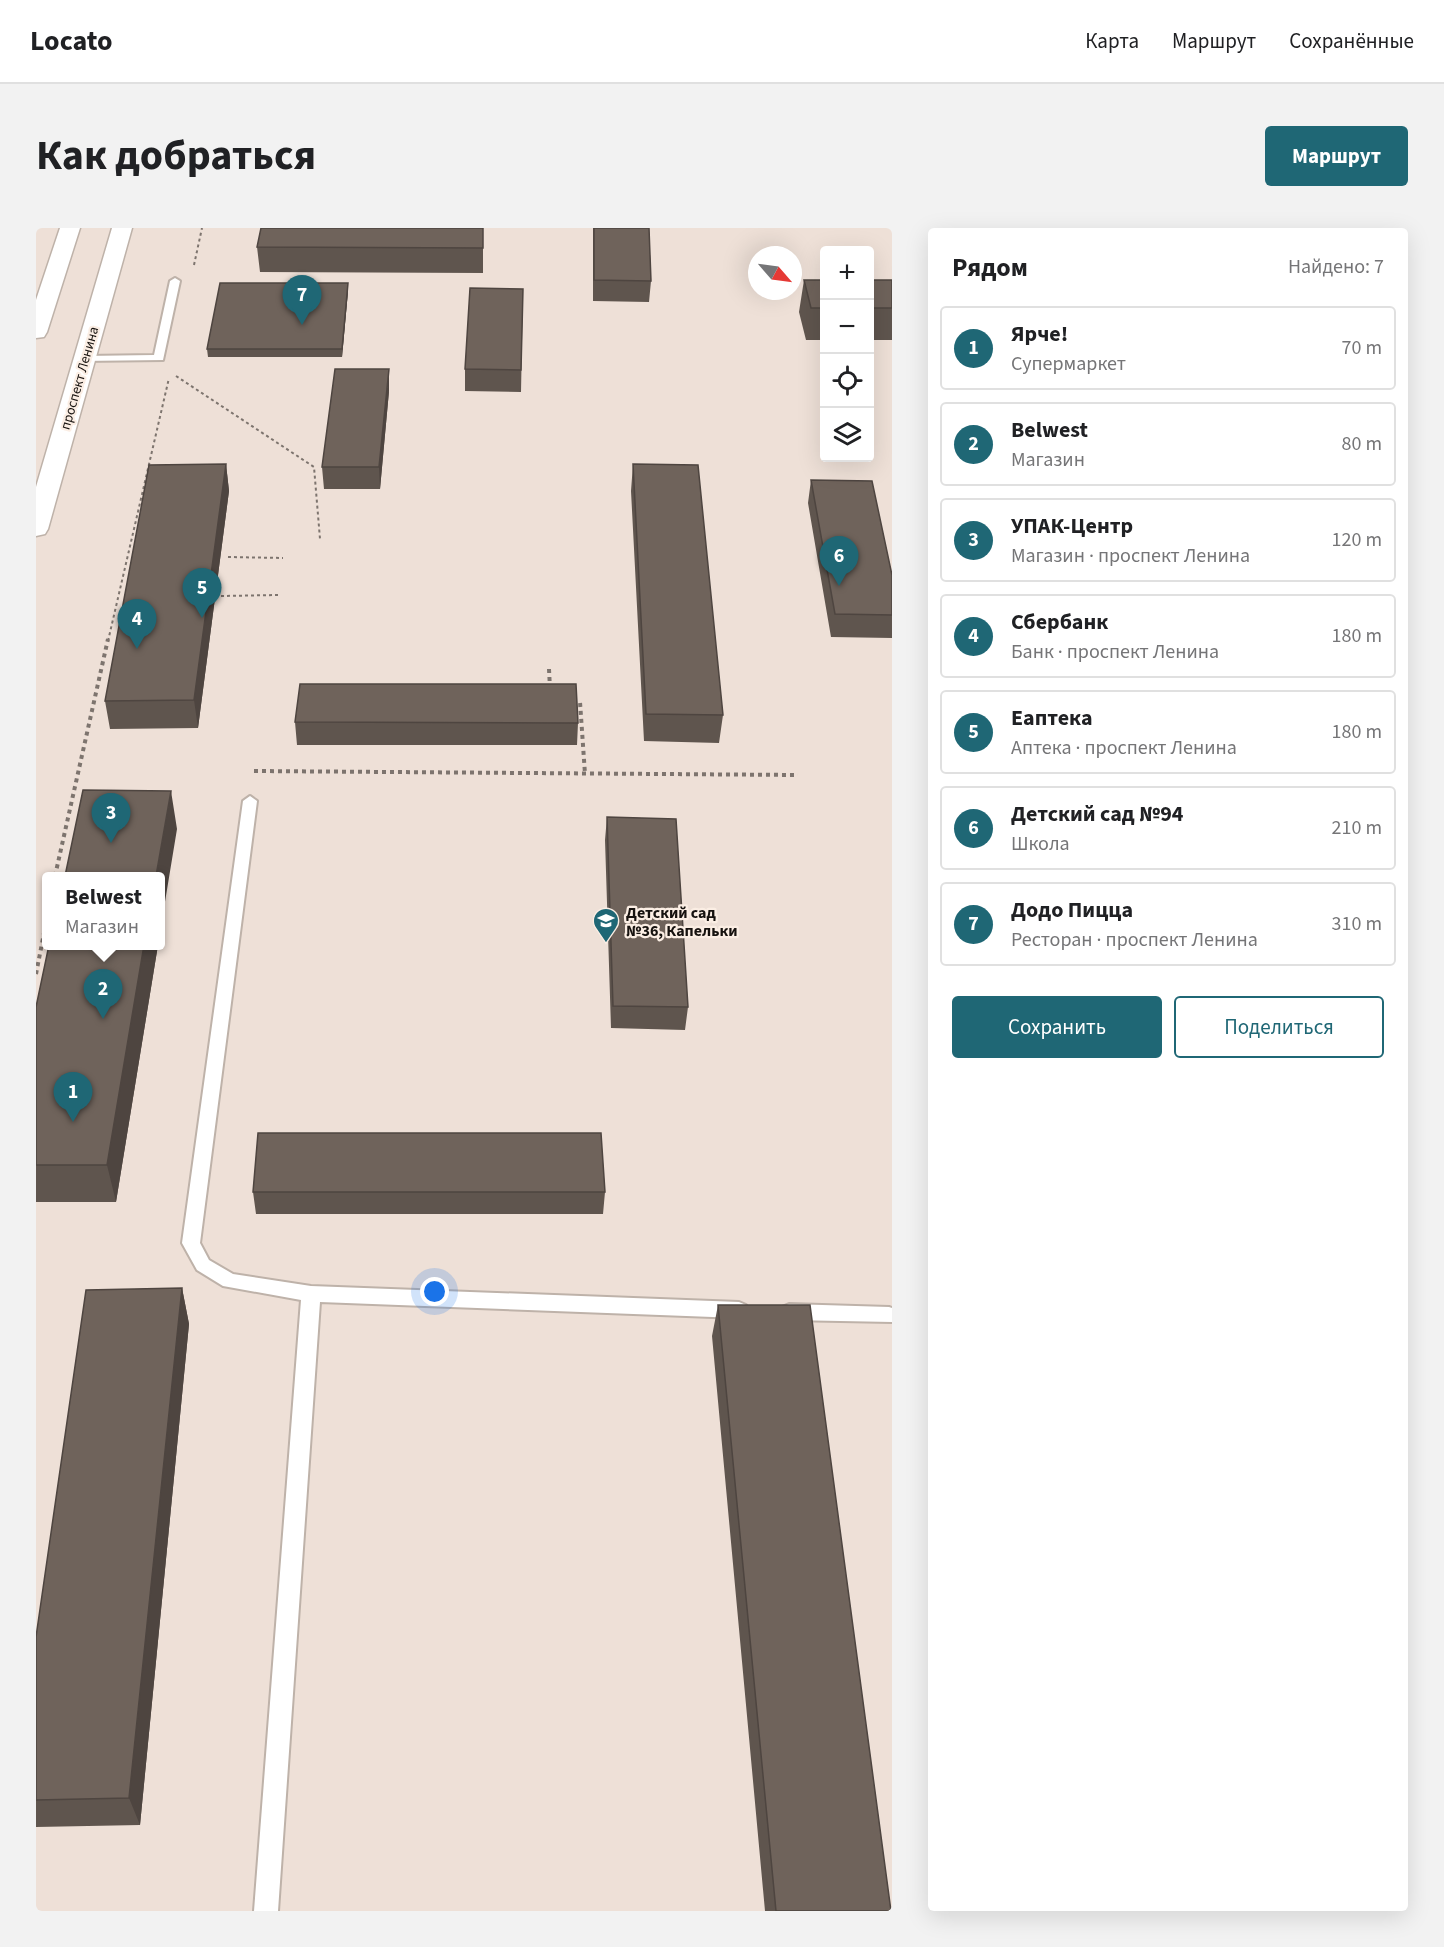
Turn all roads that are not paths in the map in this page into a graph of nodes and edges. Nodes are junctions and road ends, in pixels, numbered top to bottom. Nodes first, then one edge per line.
1 (70, 228) edge
2 (122, 228) edge
3 (175, 281) dead end
4 (36, 332) edge
5 (85, 358) junction
6 (36, 529) edge
7 (250, 801) dead end
8 (311, 1294) junction
9 (889, 1315) dead end
10 (266, 1911) edge

1 - 4 main road
2 - 5 main road, проспект Ленина
3 - 5 lane
5 - 6 main road, проспект Ленина
7 - 8 lane
8 - 9 lane
8 - 10 lane

